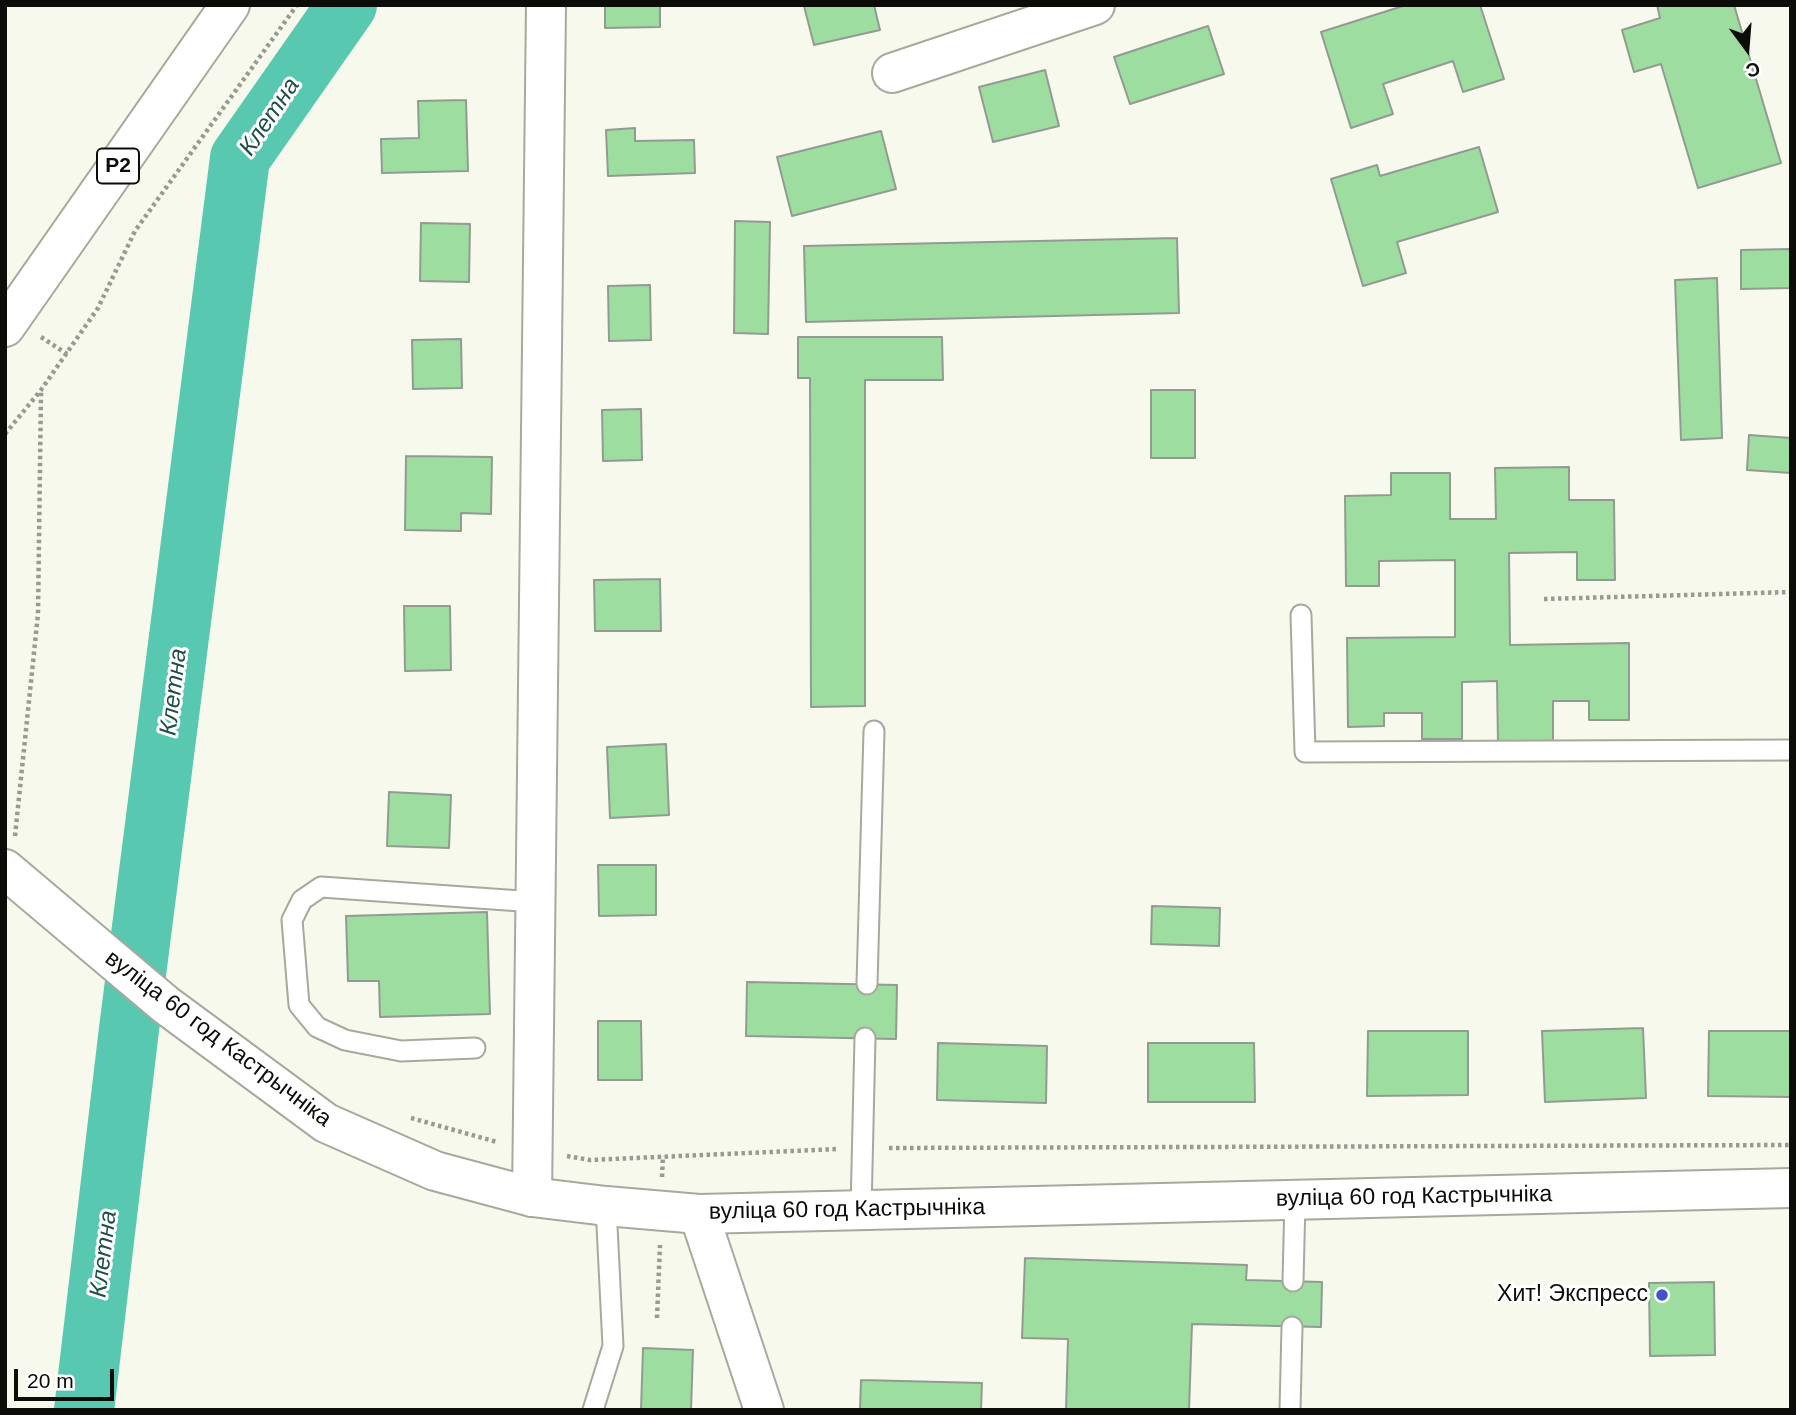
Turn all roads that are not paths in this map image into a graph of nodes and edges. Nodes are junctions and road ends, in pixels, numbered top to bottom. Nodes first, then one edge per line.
1 (230, 5) edge
2 (546, 5) edge
3 (1095, 5) edge
4 (892, 73) dead end
5 (5, 327) edge
6 (1301, 615) dead end
7 (873, 731) dead end
8 (1791, 750) edge
9 (10, 856) edge
10 (536, 902) junction
11 (867, 984) dead end
12 (865, 1038) dead end
13 (475, 1048) dead end
14 (1791, 1188) edge
15 (532, 1197) junction
16 (1295, 1200) junction
17 (607, 1206) junction
18 (861, 1210) junction
19 (699, 1214) junction
20 (1293, 1281) dead end
21 (1292, 1327) dead end
22 (752, 1372) junction
23 (593, 1410) edge
24 (751, 1410) edge
25 (764, 1410) edge
26 (1290, 1410) edge

1 - 5 street, Р2
2 - 10 street
3 - 4 street
6 - 8 lane
7 - 11 lane
9 - 15 street, вуліца 60 год Кастрычніка
10 - 13 lane
10 - 15 street
12 - 18 lane
14 - 16 street, вуліца 60 год Кастрычніка
15 - 17 street, вуліца 60 год Кастрычніка
16 - 18 street, вуліца 60 год Кастрычніка
16 - 20 lane
17 - 19 street, вуліца 60 год Кастрычніка
17 - 23 lane
18 - 19 street, вуліца 60 год Кастрычніка
19 - 22 street
21 - 26 lane
22 - 24 street
22 - 25 street

